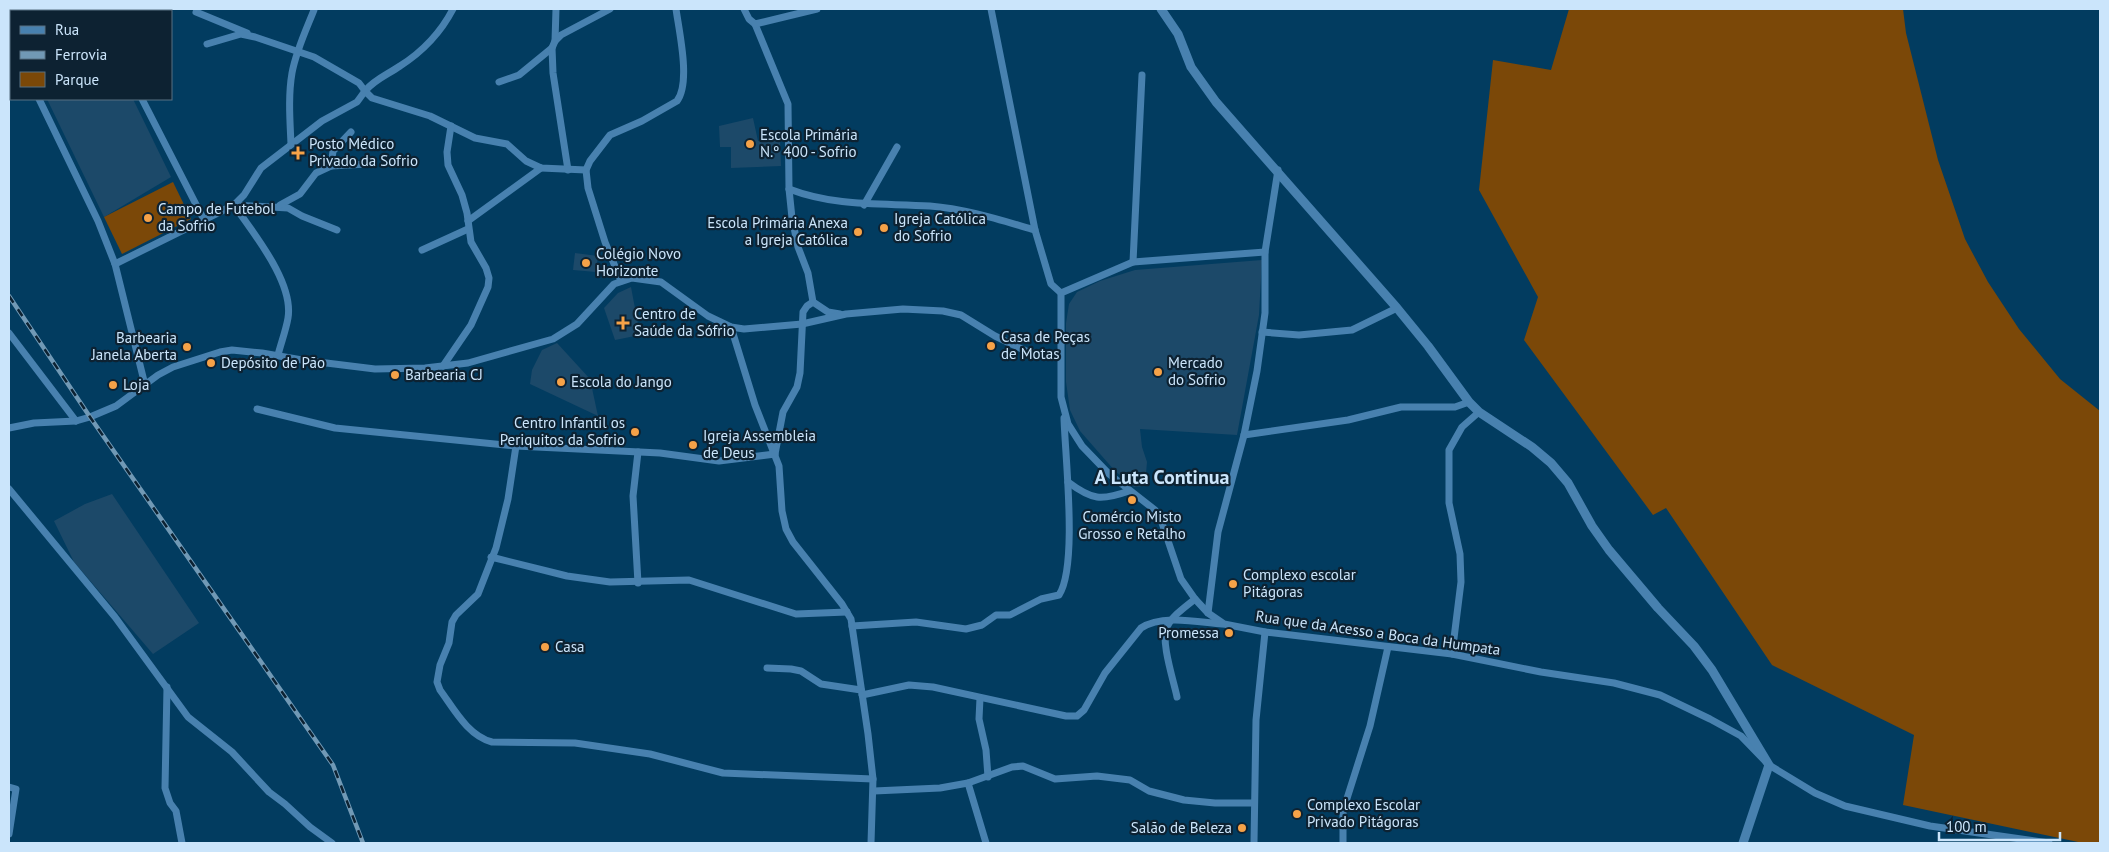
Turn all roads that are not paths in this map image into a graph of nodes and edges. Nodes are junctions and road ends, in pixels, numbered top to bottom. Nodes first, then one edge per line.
1 (454, 9) edge
2 (556, 9) edge
3 (610, 9) edge
4 (676, 9) edge
5 (744, 9) edge
6 (817, 9) edge
7 (991, 9) edge
8 (1161, 9) edge
9 (314, 10) edge
10 (196, 12) dead end
11 (756, 24) junction
12 (255, 36) junction
13 (207, 44) dead end
14 (553, 45) junction
15 (298, 52) junction
16 (1142, 74) dead end
17 (499, 82) dead end
18 (365, 91) junction
19 (39, 100) edge
20 (143, 100) edge
21 (451, 126) junction
22 (351, 132) dead end
23 (291, 144) junction
24 (897, 147) dead end
25 (367, 164) dead end
26 (331, 166) junction
27 (541, 168) junction
28 (568, 170) junction
29 (586, 170) junction
30 (1278, 170) junction
31 (789, 189) junction
32 (234, 205) junction
33 (864, 205) junction
34 (278, 206) junction
35 (204, 220) junction
36 (468, 221) junction
37 (468, 229) junction
38 (337, 230) dead end
39 (1035, 230) junction
40 (422, 250) dead end
41 (1265, 252) junction
42 (1133, 262) junction
43 (115, 264) junction
44 (621, 281) junction
45 (1061, 293) junction
46 (813, 302) junction
47 (1397, 308) junction
48 (846, 314) junction
49 (802, 324) junction
50 (731, 327) junction
51 (1262, 332) junction
52 (9, 333) edge
53 (278, 355) junction
54 (1060, 358) junction
55 (443, 366) junction
56 (145, 385) junction
57 (1469, 402) junction
58 (257, 409) dead end
59 (1064, 410) junction
60 (1478, 412) junction
61 (76, 421) junction
62 (9, 428) edge
63 (1244, 435) junction
64 (516, 446) junction
65 (638, 452) junction
66 (775, 454) junction
67 (1068, 482) junction
68 (9, 489) edge
69 (1129, 491) junction
70 (492, 557) junction
71 (638, 583) junction
72 (1194, 599) junction
73 (847, 612) junction
74 (1208, 613) junction
75 (1170, 621) junction
76 (1224, 624) junction
77 (852, 626) junction
78 (1265, 632) junction
79 (1388, 647) junction
80 (1452, 654) junction
81 (767, 668) dead end
82 (167, 686) junction
83 (861, 693) junction
84 (1177, 697) dead end
85 (980, 698) junction
86 (1769, 764) junction
87 (988, 777) junction
88 (873, 779) junction
89 (968, 783) junction
90 (9, 787) edge
91 (874, 792) junction
92 (1254, 804) junction
93 (9, 834) edge
94 (182, 843) edge
95 (332, 843) edge
96 (871, 843) edge
97 (986, 843) edge
98 (1254, 843) edge
99 (1343, 843) edge
100 (1743, 843) edge
101 (2049, 843) edge

1 - 18 street
2 - 14 street
3 - 14 street
4 - 29 street
5 - 11 street
6 - 11 street
7 - 39 street
8 - 30 street
9 - 15 street
10 - 12 street
11 - 31 street
12 - 13 street
12 - 15 street
14 - 17 street
14 - 28 street
15 - 18 street
15 - 23 street
16 - 42 street
18 - 21 street
18 - 23 street
19 - 43 street
20 - 35 street
21 - 27 street
21 - 36 street
22 - 26 street
23 - 32 street
24 - 33 street
25 - 26 street
26 - 34 street
27 - 28 street
27 - 36 street
28 - 29 street
29 - 44 street
30 - 41 street
30 - 47 street
31 - 33 street
31 - 46 street
32 - 34 street
32 - 35 street
32 - 53 street
33 - 39 street
34 - 38 street
35 - 43 street
36 - 37 street
37 - 40 street
37 - 55 street
39 - 45 street
41 - 42 street
41 - 51 street
42 - 45 street
43 - 56 street
44 - 50 street
44 - 55 street
45 - 54 street
46 - 48 street
46 - 49 street
47 - 51 street
47 - 57 street
48 - 49 street
48 - 54 street
49 - 50 street
49 - 66 street
50 - 66 street
51 - 63 street
52 - 61 street
53 - 55 street
53 - 56 street
54 - 59 street
56 - 61 street
57 - 60 street
57 - 63 street
58 - 64 street
59 - 67 street
59 - 69 street, Rua que da Acesso a Boca da Humpata
60 - 80 street
60 - 86 street
61 - 62 street
63 - 74 street
64 - 65 street
64 - 70 street
65 - 66 street
65 - 71 street
66 - 73 street
67 - 69 street
67 - 77 street
68 - 82 street
69 - 72 street, Rua que da Acesso a Boca da Humpata
70 - 71 street
70 - 88 street
71 - 73 street
72 - 74 street, Rua que da Acesso a Boca da Humpata
72 - 75 street
73 - 77 street
74 - 76 street, Rua que da Acesso a Boca da Humpata
75 - 76 street
75 - 84 street
75 - 85 street
76 - 78 street, Rua que da Acesso a Boca da Humpata
77 - 83 street
78 - 79 street, Rua que da Acesso a Boca da Humpata
78 - 92 street
79 - 80 street, Rua que da Acesso a Boca da Humpata
79 - 99 street
80 - 86 street, Rua que da Acesso a Boca da Humpata
81 - 83 street
82 - 94 street
82 - 95 street
83 - 85 street
83 - 88 street
85 - 87 street
86 - 100 street
86 - 101 street, Rua que da Acesso a Boca da Humpata
87 - 89 street
87 - 92 street
88 - 91 street
89 - 91 street
89 - 97 street
90 - 93 street
91 - 96 street
92 - 98 street

